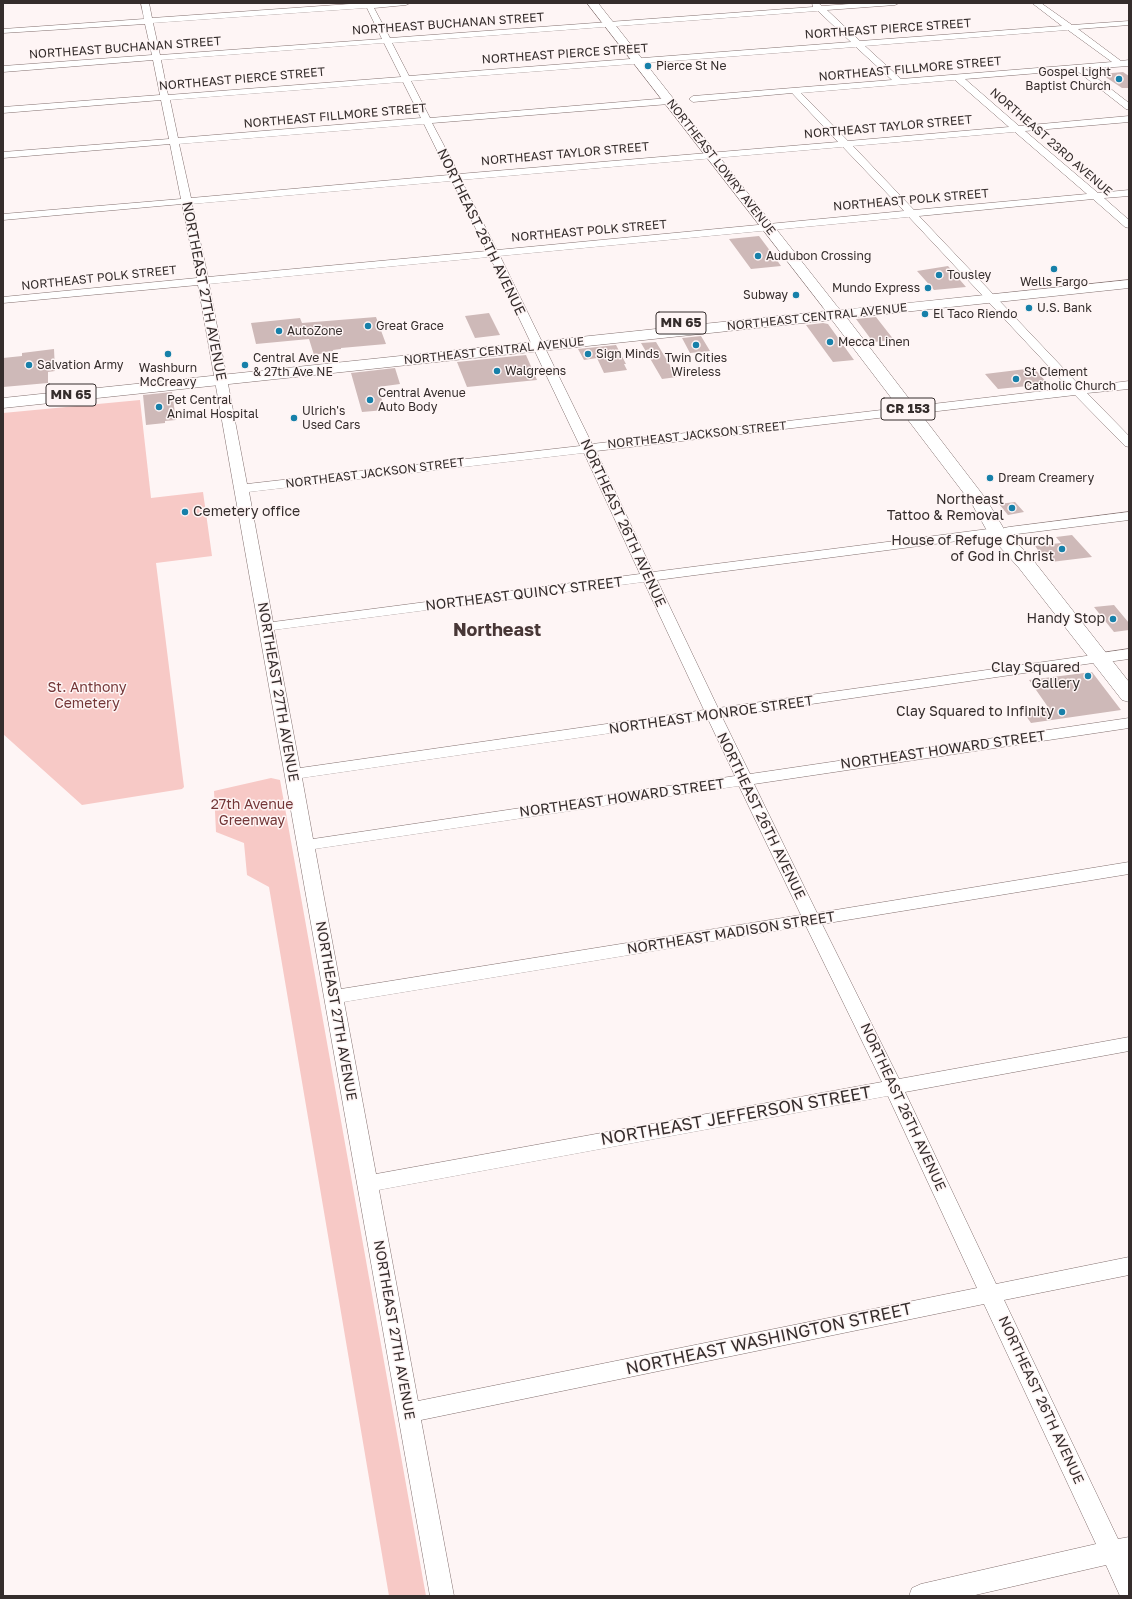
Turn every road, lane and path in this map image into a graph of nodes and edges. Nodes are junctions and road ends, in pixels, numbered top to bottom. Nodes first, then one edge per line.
1 (145, 3) edge
2 (406, 3) edge
3 (592, 3) edge
4 (895, 3) edge
5 (1036, 3) edge
6 (368, 4) edge
7 (817, 6) edge
8 (148, 22) junction
9 (1129, 23) edge
10 (608, 24) junction
11 (1070, 27) junction
12 (3, 31) edge
13 (386, 40) junction
14 (858, 44) junction
15 (156, 58) junction
16 (638, 61) junction
17 (1129, 63) edge
18 (1120, 64) junction
19 (1077, 67) junction
20 (3, 69) edge
21 (958, 77) junction
22 (405, 78) junction
23 (899, 82) junction
24 (795, 90) junction
25 (164, 97) junction
26 (693, 99) dead end
27 (669, 101) junction
28 (1129, 107) edge
29 (3, 110) edge
30 (1129, 119) edge
31 (426, 121) junction
32 (1017, 128) junction
33 (174, 141) junction
34 (846, 144) junction
35 (3, 155) edge
36 (711, 155) junction
37 (455, 177) junction
38 (1129, 193) edge
39 (1096, 196) junction
40 (186, 201) junction
41 (912, 214) junction
42 (3, 217) edge
43 (1129, 225) edge
44 (767, 227) junction
45 (493, 253) junction
46 (1129, 278) edge
47 (203, 281) junction
48 (1129, 284) edge
49 (988, 295) junction
50 (3, 300) edge
51 (834, 312) junction
52 (536, 343) junction
53 (221, 376) junction
54 (1129, 385) edge
55 (1079, 392) junction
56 (3, 394) edge
57 (3, 402) edge
58 (910, 411) junction
59 (1129, 443) edge
60 (587, 447) junction
61 (241, 489) junction
62 (1129, 516) edge
63 (1002, 532) junction
64 (648, 578) junction
65 (266, 627) junction
66 (1129, 654) edge
67 (1100, 658) junction
68 (1129, 696) edge
69 (713, 715) junction
70 (1129, 723) edge
71 (292, 774) junction
72 (744, 779) junction
73 (306, 845) junction
74 (1129, 868) edge
75 (811, 920) junction
76 (333, 997) junction
77 (1129, 1044) edge
78 (894, 1086) junction
79 (367, 1184) junction
80 (1129, 1266) edge
81 (991, 1294) junction
82 (409, 1413) junction
83 (1120, 1550) edge
84 (1129, 1588) edge
85 (442, 1596) edge
86 (921, 1596) edge

1 - 8 street, NORTHEAST 27TH AVENUE
2 - 6 street
3 - 10 main road, NORTHEAST LOWRY AVENUE / CR 153
4 - 7 street, NORTHEAST BUCHANAN STREET
5 - 11 street
6 - 8 street
6 - 13 street, NORTHEAST 26TH AVENUE
7 - 10 street, NORTHEAST BUCHANAN STREET
7 - 14 street
8 - 12 street
8 - 15 street, NORTHEAST 27TH AVENUE
9 - 11 street, NORTHEAST PIERCE STREET
10 - 13 street, NORTHEAST BUCHANAN STREET
10 - 16 main road, NORTHEAST LOWRY AVENUE / CR 153
11 - 14 street, NORTHEAST PIERCE STREET
11 - 18 street
13 - 15 street, NORTHEAST BUCHANAN STREET
13 - 22 street, NORTHEAST 26TH AVENUE
14 - 16 street, NORTHEAST PIERCE STREET
14 - 23 street
15 - 20 street, NORTHEAST BUCHANAN STREET
15 - 25 street, NORTHEAST 27TH AVENUE
16 - 22 street, NORTHEAST PIERCE STREET
16 - 27 main road, NORTHEAST LOWRY AVENUE / CR 153
17 - 18 street, NORTHEAST FILLMORE STREET
18 - 19 street, NORTHEAST FILLMORE STREET
19 - 21 street, NORTHEAST FILLMORE STREET
19 - 28 street
21 - 23 street, NORTHEAST FILLMORE STREET
21 - 32 street, NORTHEAST 23RD AVENUE
22 - 25 street, NORTHEAST PIERCE STREET
22 - 31 street, NORTHEAST 26TH AVENUE
23 - 24 street, NORTHEAST FILLMORE STREET
24 - 26 street, NORTHEAST FILLMORE STREET
24 - 34 street
25 - 29 street, NORTHEAST PIERCE STREET
25 - 33 street, NORTHEAST 27TH AVENUE
27 - 31 street, NORTHEAST FILLMORE STREET
27 - 36 main road, NORTHEAST LOWRY AVENUE / CR 153
30 - 32 street, NORTHEAST TAYLOR STREET
31 - 33 street, NORTHEAST FILLMORE STREET
31 - 37 street, NORTHEAST 26TH AVENUE
32 - 34 street, NORTHEAST TAYLOR STREET
32 - 39 street, NORTHEAST 23RD AVENUE
33 - 35 street, NORTHEAST FILLMORE STREET
33 - 40 street, NORTHEAST 27TH AVENUE
34 - 36 street, NORTHEAST TAYLOR STREET
34 - 41 street
36 - 37 street, NORTHEAST TAYLOR STREET
36 - 44 main road, NORTHEAST LOWRY AVENUE / CR 153
37 - 40 street, NORTHEAST TAYLOR STREET
37 - 45 street, NORTHEAST 26TH AVENUE
38 - 39 street, NORTHEAST POLK STREET
39 - 41 street, NORTHEAST POLK STREET
39 - 43 street, NORTHEAST 23RD AVENUE
40 - 42 street, NORTHEAST TAYLOR STREET
40 - 47 street, NORTHEAST 27TH AVENUE
41 - 44 street, NORTHEAST POLK STREET
41 - 49 street
44 - 45 street, NORTHEAST POLK STREET
44 - 51 main road, NORTHEAST LOWRY AVENUE / CR 153
45 - 47 street, NORTHEAST POLK STREET
45 - 52 street, NORTHEAST 26TH AVENUE
46 - 49 main road, NORTHEAST CENTRAL AVENUE / MN 65
47 - 50 street, NORTHEAST POLK STREET
47 - 53 street, NORTHEAST 27TH AVENUE
48 - 49 main road, NORTHEAST CENTRAL AVENUE / MN 65
49 - 51 main road, NORTHEAST CENTRAL AVENUE / MN 65
49 - 55 street
51 - 52 main road, NORTHEAST CENTRAL AVENUE / MN 65
51 - 58 main road, NORTHEAST LOWRY AVENUE / CR 153
52 - 53 main road, NORTHEAST CENTRAL AVENUE / MN 65
52 - 60 street, NORTHEAST 26TH AVENUE
53 - 56 main road, NORTHEAST CENTRAL AVENUE / MN 65
53 - 57 main road, NORTHEAST CENTRAL AVENUE / MN 65
53 - 61 street, NORTHEAST 27TH AVENUE
54 - 55 street, NORTHEAST JACKSON STREET
55 - 58 street, NORTHEAST JACKSON STREET
55 - 59 street
58 - 60 street, NORTHEAST JACKSON STREET
58 - 63 main road, NORTHEAST LOWRY AVENUE / CR 153
60 - 61 street, NORTHEAST JACKSON STREET
60 - 64 street, NORTHEAST 26TH AVENUE
61 - 65 street, NORTHEAST 27TH AVENUE
62 - 63 street, NORTHEAST QUINCY STREET
63 - 64 street, NORTHEAST QUINCY STREET
63 - 67 main road, NORTHEAST LOWRY AVENUE / CR 153
64 - 65 street, NORTHEAST QUINCY STREET
64 - 69 street, NORTHEAST 26TH AVENUE
65 - 71 street, NORTHEAST 27TH AVENUE
66 - 67 street, NORTHEAST MONROE STREET
67 - 68 main road, NORTHEAST LOWRY AVENUE / CR 153
67 - 69 street, NORTHEAST MONROE STREET
69 - 71 street, NORTHEAST MONROE STREET
69 - 72 street, NORTHEAST 26TH AVENUE
70 - 72 street, NORTHEAST HOWARD STREET
71 - 73 street, NORTHEAST 27TH AVENUE
72 - 73 street, NORTHEAST HOWARD STREET
72 - 75 street, NORTHEAST 26TH AVENUE
73 - 76 street, NORTHEAST 27TH AVENUE
74 - 75 street, NORTHEAST MADISON STREET
75 - 76 street, NORTHEAST MADISON STREET
75 - 78 street, NORTHEAST 26TH AVENUE
76 - 79 street, NORTHEAST 27TH AVENUE
77 - 78 street, NORTHEAST JEFFERSON STREET
78 - 79 street, NORTHEAST JEFFERSON STREET
78 - 81 street, NORTHEAST 26TH AVENUE
79 - 82 street, NORTHEAST 27TH AVENUE
80 - 81 street, NORTHEAST WASHINGTON STREET
81 - 82 street, NORTHEAST WASHINGTON STREET
81 - 83 street, NORTHEAST 26TH AVENUE
82 - 85 street, NORTHEAST 27TH AVENUE
83 - 84 street, NORTHEAST 26TH AVENUE
83 - 86 street

